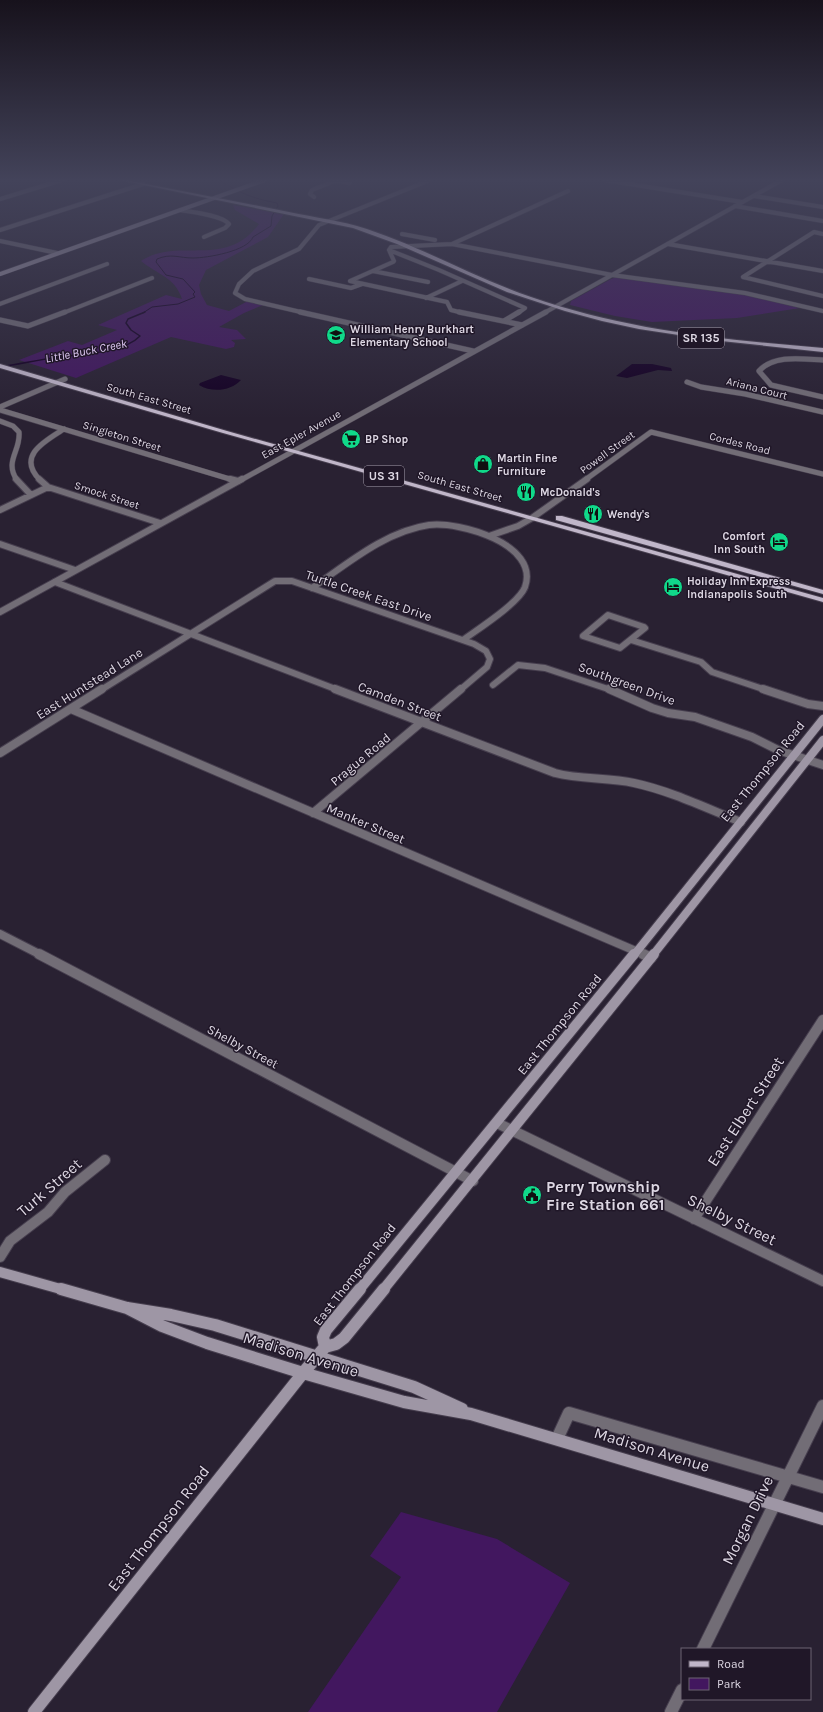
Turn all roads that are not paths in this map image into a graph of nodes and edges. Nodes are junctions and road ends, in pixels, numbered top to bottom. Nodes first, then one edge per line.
1 (38, 260) edge
2 (277, 260) edge
3 (393, 260) edge
4 (414, 260) edge
5 (438, 260) edge
6 (534, 260) edge
7 (639, 260) edge
8 (756, 260) edge
9 (771, 260) edge
10 (768, 262) junction
11 (107, 264) dead end
12 (373, 271) junction
13 (823, 271) edge
14 (0, 274) edge
15 (612, 275) junction
16 (152, 278) dead end
17 (309, 279) dead end
18 (462, 281) junction
19 (428, 282) dead end
20 (362, 284) junction
21 (823, 296) edge
22 (426, 298) junction
23 (0, 304) edge
24 (554, 307) junction
25 (823, 311) edge
26 (0, 320) edge
27 (504, 321) junction
28 (522, 325) junction
29 (823, 350) edge
30 (473, 351) junction
31 (823, 360) edge
32 (1, 362) edge
33 (65, 379) junction
34 (56, 382) junction
35 (687, 382) dead end
36 (823, 397) edge
37 (0, 407) edge
38 (0, 410) edge
39 (823, 412) edge
40 (0, 421) edge
41 (64, 429) junction
42 (652, 432) joint
43 (300, 446) junction
44 (292, 451) junction
45 (823, 474) edge
46 (238, 481) junction
47 (48, 486) junction
48 (31, 495) junction
49 (0, 510) edge
50 (536, 515) junction
51 (160, 523) junction
52 (489, 536) junction
53 (0, 544) edge
54 (75, 570) junction
55 (756, 581) junction
56 (55, 582) junction
57 (312, 588) junction
58 (822, 590) edge
59 (823, 600) edge
60 (0, 612) edge
61 (190, 634) junction
62 (463, 640) junction
63 (631, 640) junction
64 (493, 685) dead end
65 (452, 697) joint
66 (808, 704) junction
67 (823, 706) edge
68 (71, 709) junction
69 (823, 711) edge
70 (823, 719) edge
71 (422, 722) junction
72 (823, 740) edge
73 (0, 753) edge
74 (794, 755) junction
75 (804, 759) junction
76 (823, 765) edge
77 (313, 813) junction
78 (741, 822) junction
79 (754, 828) junction
80 (0, 934) edge
81 (637, 952) junction
82 (651, 958) junction
83 (823, 1020) edge
84 (497, 1123) junction
85 (513, 1131) junction
86 (105, 1160) dead end
87 (456, 1172) junction
88 (473, 1181) junction
89 (694, 1219) junction
90 (1, 1253) edge
91 (0, 1272) edge
92 (823, 1281) edge
93 (127, 1308) junction
94 (324, 1347) junction
95 (317, 1356) junction
96 (303, 1373) junction
97 (823, 1406) edge
98 (471, 1414) junction
99 (557, 1439) junction
100 (788, 1477) junction
101 (823, 1487) edge
102 (774, 1504) junction
103 (823, 1518) edge
104 (702, 1648) edge
105 (681, 1692) edge
106 (34, 1712) edge
107 (671, 1712) edge

1 - 14 main road
2 - 30 street
3 - 12 street
4 - 18 street
5 - 24 main road, SR 135
6 - 15 street
7 - 15 street, East Epler Avenue
8 - 10 street
9 - 10 street
10 - 13 street
10 - 21 street
11 - 23 street
12 - 19 street
12 - 20 street
15 - 24 street, East Epler Avenue
15 - 25 street
16 - 26 street
17 - 20 street
18 - 22 street
18 - 27 street
20 - 22 street
22 - 27 street
24 - 28 street, East Epler Avenue
24 - 29 main road, SR 135
27 - 28 street
28 - 30 street, East Epler Avenue
30 - 43 street, East Epler Avenue
31 - 36 street
32 - 33 main road, South East Street / US 31
32 - 34 main road, South East Street / US 31
33 - 34 street
33 - 43 main road, South East Street / US 31
34 - 37 street
34 - 44 main road, South East Street / US 31
35 - 39 street, Ariana Court
38 - 41 street, Singleton Street
40 - 48 street
41 - 46 street, Singleton Street
41 - 47 street
42 - 45 street, Cordes Road
42 - 50 street, Powell Street
43 - 44 street, East Epler Avenue
43 - 50 main road, South East Street / US 31
44 - 46 street, East Epler Avenue
44 - 50 main road, South East Street / US 31
46 - 51 street, East Epler Avenue
47 - 48 street
47 - 51 street, Smock Street
48 - 49 street
50 - 52 street, Powell Street
50 - 55 main road, South East Street / US 31
50 - 58 main road, South East Street / US 31
51 - 54 street, East Epler Avenue
52 - 57 street
52 - 62 street
53 - 54 street
54 - 56 street, East Epler Avenue
55 - 58 main road
55 - 59 main road, South East Street / US 31
56 - 60 street, East Epler Avenue
56 - 61 street, Camden Street
57 - 61 street, Turtle Creek East Drive
57 - 62 street, Turtle Creek East Drive
61 - 68 street, East Huntstead Lane
61 - 71 street, Camden Street
62 - 65 street, Turtle Creek East Drive
63 - 63 street
63 - 66 street
64 - 74 street, Southgreen Drive
65 - 71 street, Prague Road
66 - 67 street
66 - 69 street
68 - 73 street, East Huntstead Lane
68 - 77 street, Manker Street
70 - 74 main road, East Thompson Road
71 - 77 street, Prague Road
71 - 78 street, Camden Street
72 - 75 main road, East Thompson Road
74 - 75 street, Southgreen Drive
74 - 78 main road, East Thompson Road
75 - 76 street, Southgreen Drive
75 - 79 main road, East Thompson Road
77 - 81 street, Manker Street
78 - 79 main road
78 - 81 main road, East Thompson Road
79 - 82 main road, East Thompson Road
80 - 87 street, Shelby Street
81 - 82 street, Manker Street
81 - 84 main road, East Thompson Road
82 - 85 main road, East Thompson Road
83 - 89 street, East Elbert Street
84 - 85 street, Shelby Street
84 - 87 main road, East Thompson Road
85 - 88 main road, East Thompson Road
85 - 89 street, Shelby Street
86 - 90 street, Turk Street
87 - 88 street, Shelby Street
87 - 94 main road, East Thompson Road
88 - 94 main road, East Thompson Road
89 - 92 street, Shelby Street
91 - 93 main road, Madison Avenue
93 - 95 main road, Madison Avenue
93 - 96 main road, Madison Avenue
94 - 95 main road, East Thompson Road
95 - 96 main road, East Thompson Road
95 - 98 main road, Madison Avenue
96 - 98 main road, Madison Avenue
96 - 106 main road, East Thompson Road
97 - 100 street, Morgan Drive
98 - 99 main road, Madison Avenue
99 - 100 street, Madison Avenue
99 - 102 main road, Madison Avenue
100 - 101 street, Madison Avenue
100 - 102 street, Morgan Drive
102 - 103 main road, Madison Avenue
102 - 104 street, Morgan Drive
105 - 107 street

